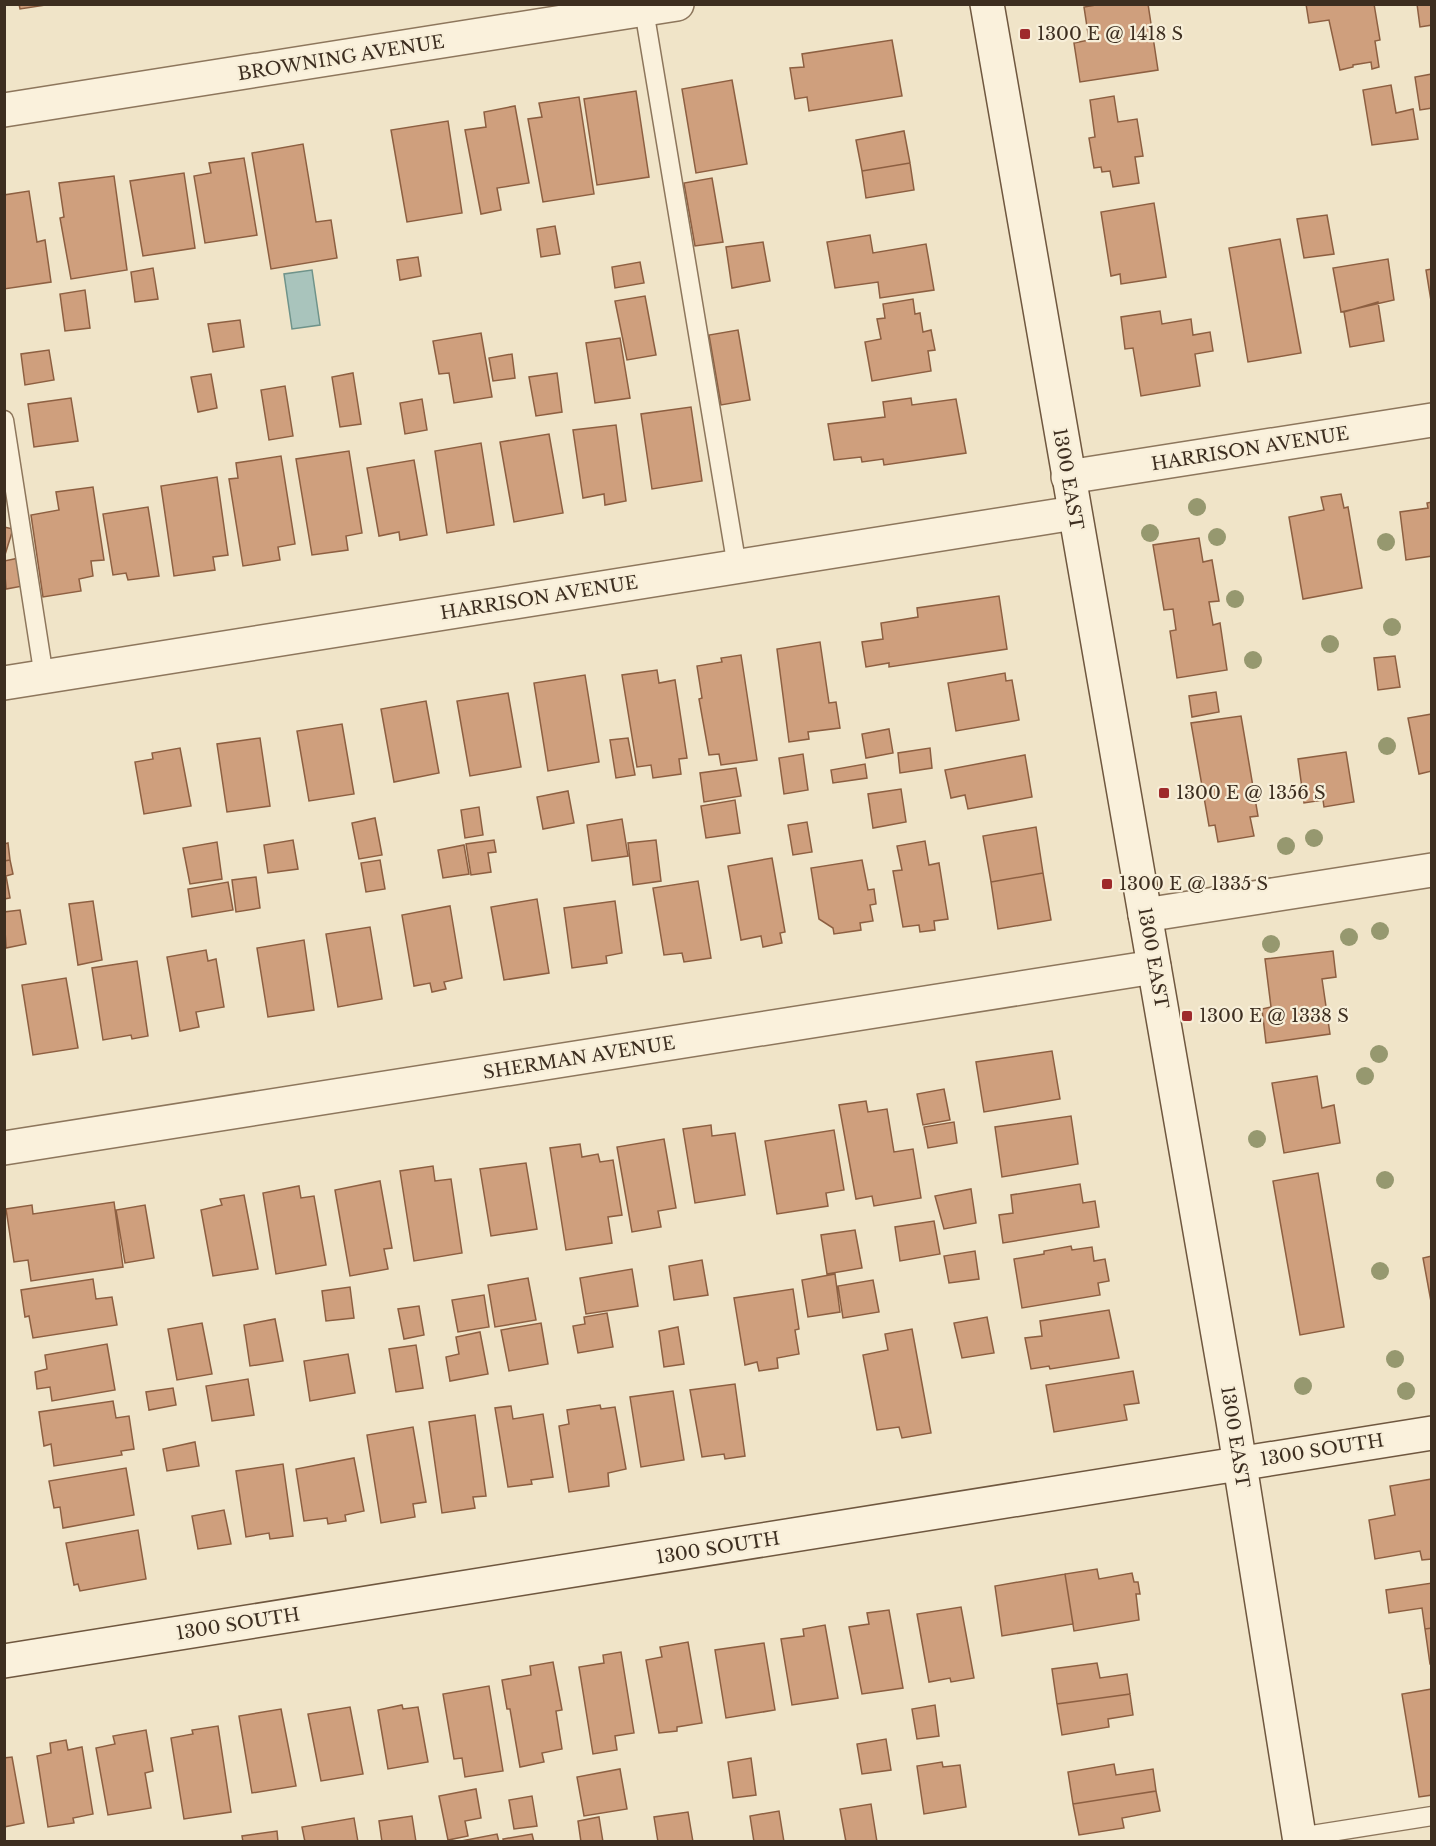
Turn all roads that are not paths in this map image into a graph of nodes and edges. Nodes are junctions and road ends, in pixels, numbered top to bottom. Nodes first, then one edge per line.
1 (677, 4) edge
2 (987, 4) edge
3 (644, 10) junction
4 (4, 111) edge
5 (4, 420) edge
6 (1431, 420) edge
7 (1068, 477) junction
8 (1074, 513) junction
9 (737, 567) junction
10 (44, 677) junction
11 (4, 683) edge
12 (1431, 870) edge
13 (1145, 915) junction
14 (1154, 967) junction
15 (4, 1148) edge
16 (1431, 1433) edge
17 (1240, 1463) junction
18 (4, 1661) edge
19 (1431, 1816) edge
20 (1299, 1840) edge

1 - 3 street, BROWNING AVENUE
2 - 7 street, 1300 EAST
3 - 4 street, BROWNING AVENUE
3 - 9 lane
5 - 10 lane
6 - 7 street, HARRISON AVENUE
7 - 8 street, 1300 EAST
8 - 9 street, HARRISON AVENUE
8 - 13 street, 1300 EAST
9 - 10 street, HARRISON AVENUE
10 - 11 street, HARRISON AVENUE
12 - 13 street
13 - 14 street, 1300 EAST
14 - 15 street, SHERMAN AVENUE
14 - 17 street, 1300 EAST
16 - 17 street, 1300 SOUTH
17 - 18 street, 1300 SOUTH
17 - 20 street, 1300 EAST
19 - 20 lane

